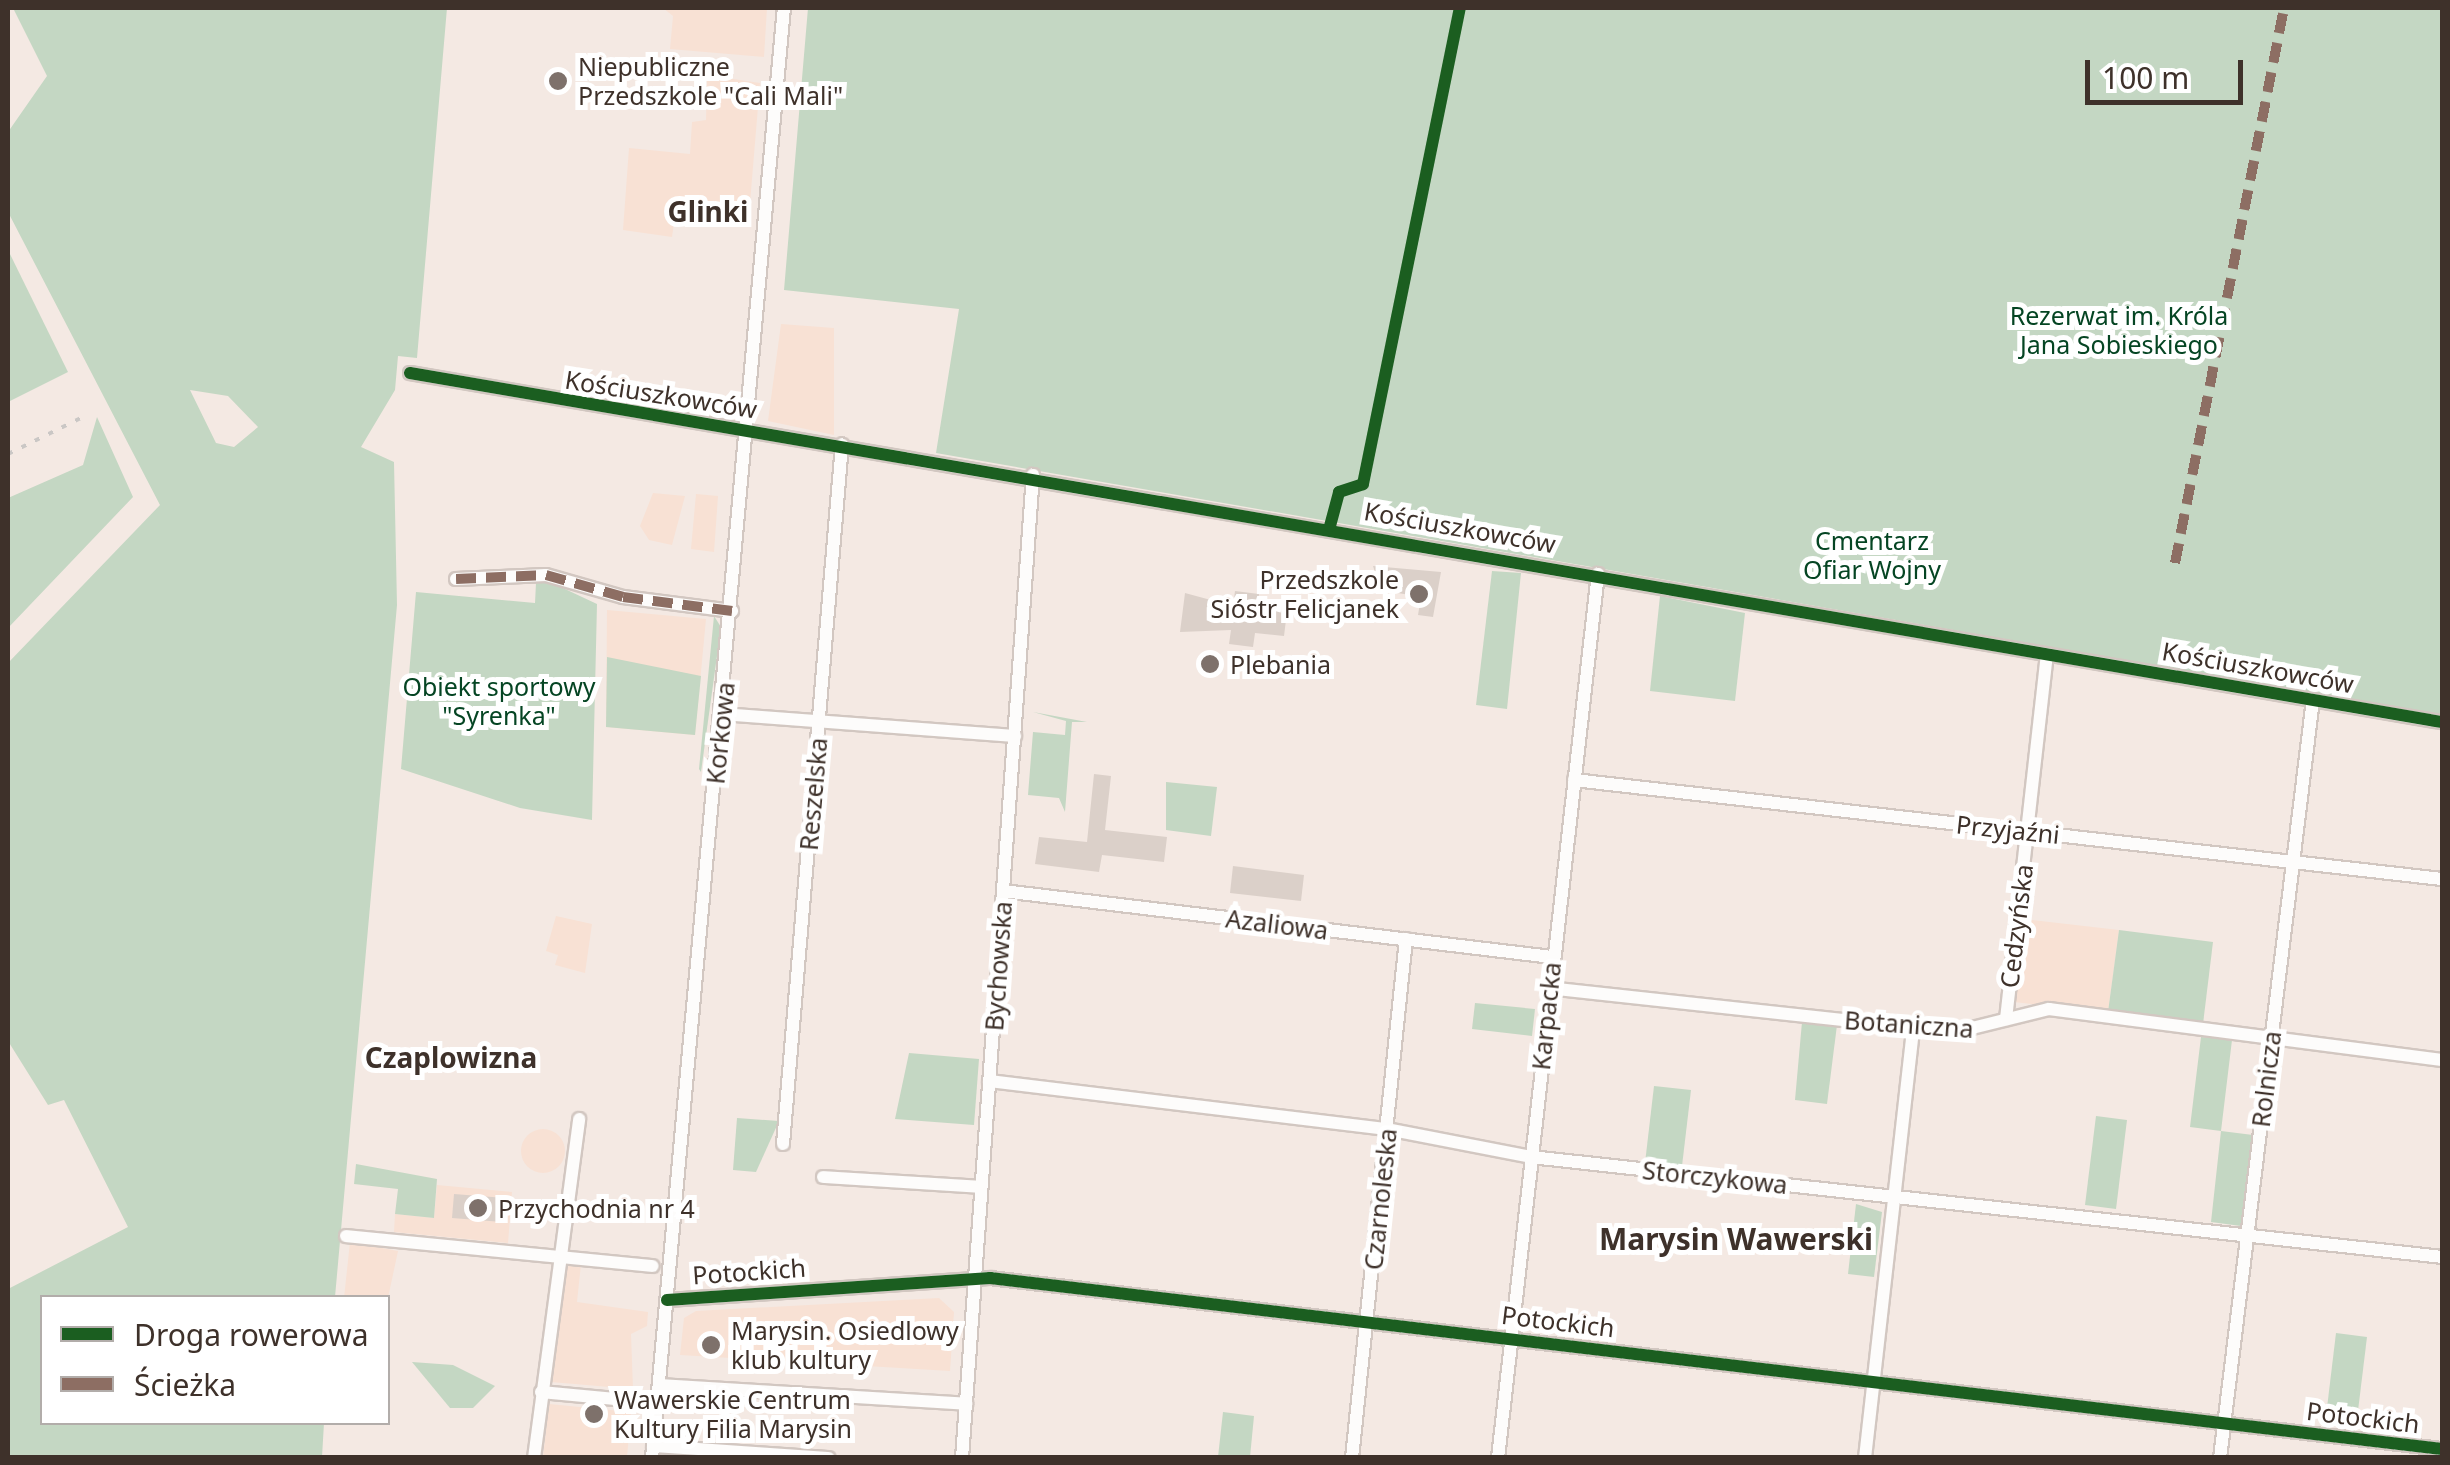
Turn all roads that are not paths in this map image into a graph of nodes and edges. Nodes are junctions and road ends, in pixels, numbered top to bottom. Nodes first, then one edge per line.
1 (784, 8) edge
2 (410, 373) dead end
3 (748, 431) junction
4 (842, 444) junction
5 (1033, 475) junction
6 (1598, 574) junction
7 (456, 580) dead end
8 (732, 611) junction
9 (2047, 654) junction
10 (2314, 700) junction
11 (722, 714) junction
12 (2442, 722) edge
13 (819, 723) junction
14 (1014, 736) junction
15 (1574, 780) junction
16 (2027, 831) junction
17 (2292, 862) junction
18 (2442, 879) edge
19 (1003, 890) junction
20 (1406, 940) junction
21 (1552, 957) junction
22 (1548, 988) junction
23 (2006, 1019) junction
24 (1913, 1027) junction
25 (2271, 1038) junction
26 (2442, 1060) edge
27 (989, 1081) junction
28 (579, 1119) dead end
29 (1387, 1129) junction
30 (783, 1144) dead end
31 (1531, 1157) junction
32 (823, 1177) dead end
33 (981, 1186) junction
34 (1894, 1196) junction
35 (2247, 1232) junction
36 (346, 1236) dead end
37 (558, 1257) junction
38 (2442, 1257) edge
39 (652, 1266) dead end
40 (974, 1278) junction
41 (668, 1300) junction
42 (1367, 1322) junction
43 (1511, 1338) junction
44 (1873, 1382) junction
45 (659, 1385) junction
46 (541, 1392) junction
47 (658, 1403) junction
48 (966, 1404) junction
49 (2224, 1423) junction
50 (2442, 1449) edge
51 (653, 1452) edge
52 (534, 1458) edge
53 (829, 1458) edge
54 (962, 1458) edge
55 (1352, 1458) edge
56 (1498, 1458) edge
57 (1865, 1458) edge
58 (2220, 1458) edge

1 - 3 street, Korkowa
2 - 3 street, Kościuszkowców
3 - 4 street, Kościuszkowców
3 - 8 street, Korkowa
4 - 5 street, Kościuszkowców
4 - 13 street, Reszelska
5 - 6 street, Kościuszkowców
5 - 14 street, Bychowska
6 - 9 street, Kościuszkowców
6 - 15 street, Karpacka
7 - 8 street
8 - 11 street, Korkowa
9 - 10 street, Kościuszkowców
9 - 16 street, Cedzyńska
10 - 12 street, Kościuszkowców
10 - 17 street, Rolnicza
11 - 13 street
11 - 41 street, Korkowa
13 - 14 street
13 - 30 street, Reszelska
14 - 19 street, Bychowska
15 - 16 street, Przyjaźni
15 - 21 street, Karpacka
16 - 17 street, Przyjaźni
16 - 23 street, Cedzyńska
17 - 18 street, Przyjaźni
17 - 25 street, Rolnicza
19 - 20 street, Azaliowa
19 - 27 street, Bychowska
20 - 21 street, Azaliowa
20 - 29 street, Czarnoleska
21 - 22 street, Karpacka
22 - 24 street, Botaniczna
22 - 31 street, Karpacka
23 - 24 street, Botaniczna
23 - 25 street, Botaniczna
24 - 34 street
25 - 26 street, Botaniczna
25 - 35 street, Rolnicza
27 - 29 street, Storczykowa
27 - 33 street, Bychowska
28 - 37 street
29 - 31 street, Storczykowa
29 - 42 street, Czarnoleska
31 - 34 street, Storczykowa
31 - 43 street, Karpacka
32 - 33 street
33 - 40 street, Bychowska
34 - 35 street, Storczykowa
34 - 44 street
35 - 38 street, Storczykowa
35 - 49 street, Rolnicza
36 - 37 street
37 - 39 street
37 - 46 street
40 - 41 street, Potockich
40 - 42 street, Potockich
40 - 48 street, Bychowska
41 - 45 street, Korkowa
42 - 43 street, Potockich
42 - 55 street, Czarnoleska
43 - 44 street, Potockich
43 - 56 street, Karpacka
44 - 49 street, Potockich
44 - 57 street
45 - 47 street, Korkowa
45 - 48 street
46 - 47 street
46 - 52 street
47 - 51 street, Korkowa
48 - 54 street, Bychowska
49 - 50 street, Potockich
49 - 58 street, Rolnicza
51 - 53 street

